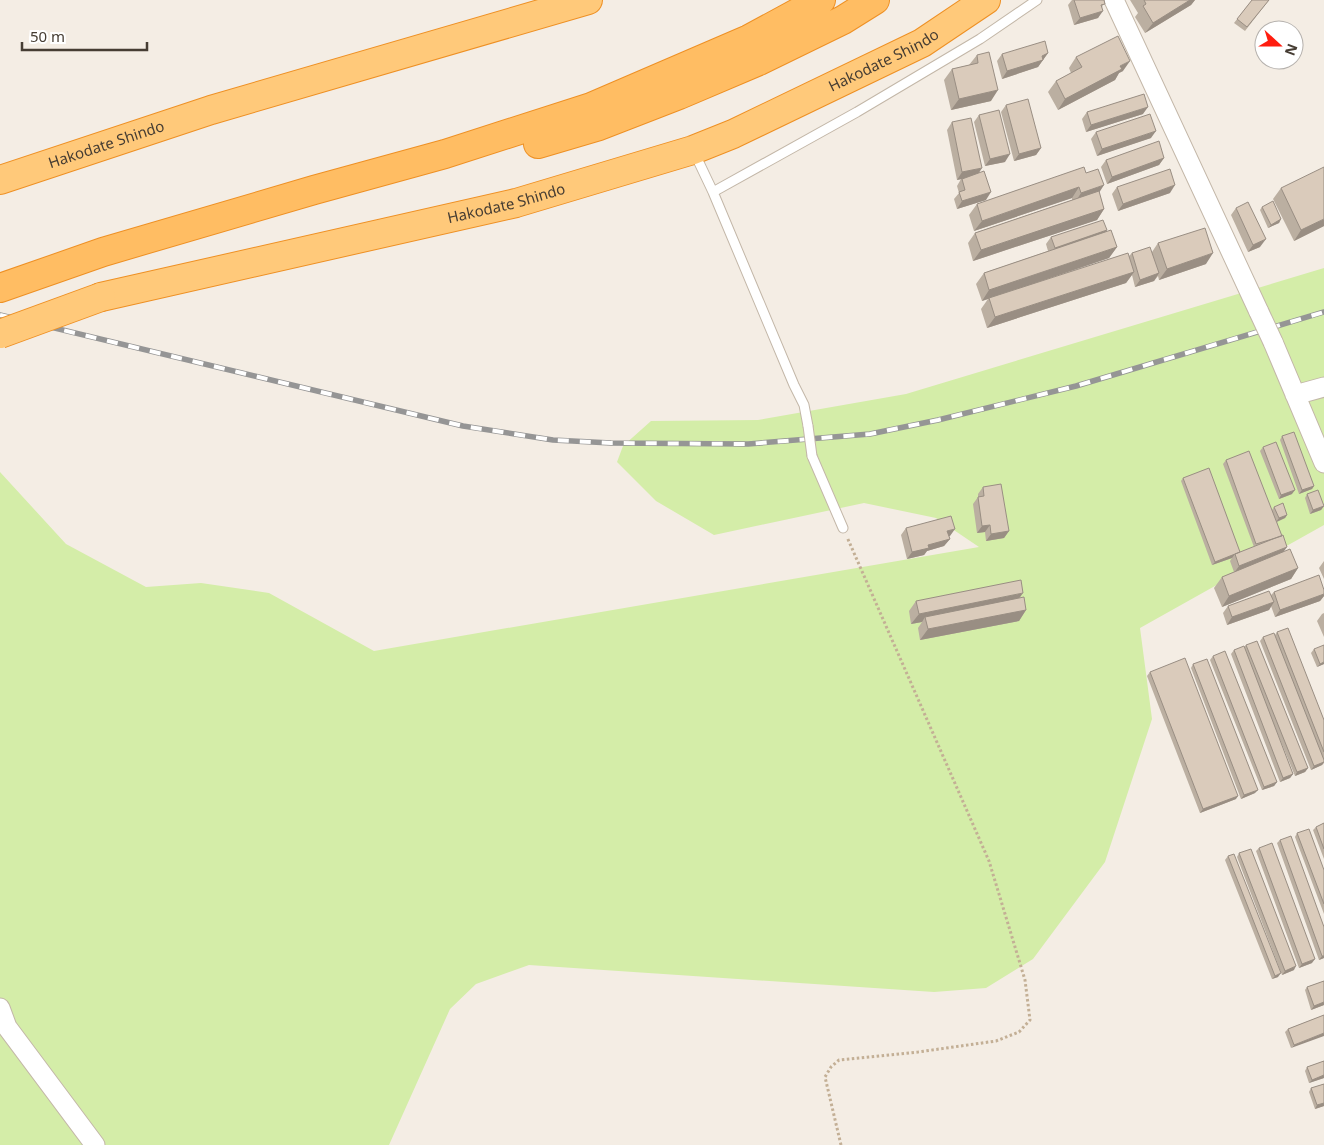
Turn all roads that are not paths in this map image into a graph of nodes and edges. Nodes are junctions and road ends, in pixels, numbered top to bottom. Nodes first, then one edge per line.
1 (587, 0) edge
2 (821, 0) edge
3 (875, 0) edge
4 (986, 0) edge
5 (1037, 0) edge
6 (1114, 0) edge
7 (692, 150) junction
8 (0, 180) edge
9 (713, 192) junction
10 (103, 252) junction
11 (0, 288) edge
12 (0, 334) edge
13 (1324, 387) edge
14 (1294, 394) junction
15 (1324, 463) edge
16 (843, 528) road end
17 (0, 1008) edge
18 (95, 1145) edge

1 - 8 highway, Hakodate Shindo
2 - 10 highway
3 - 10 highway
4 - 7 highway, Hakodate Shindo
5 - 9 lane
6 - 14 street, bridge
7 - 9 lane
7 - 12 highway, Hakodate Shindo, bridge
9 - 16 lane, bridge
10 - 11 highway
13 - 14 street
14 - 15 street
17 - 18 street

